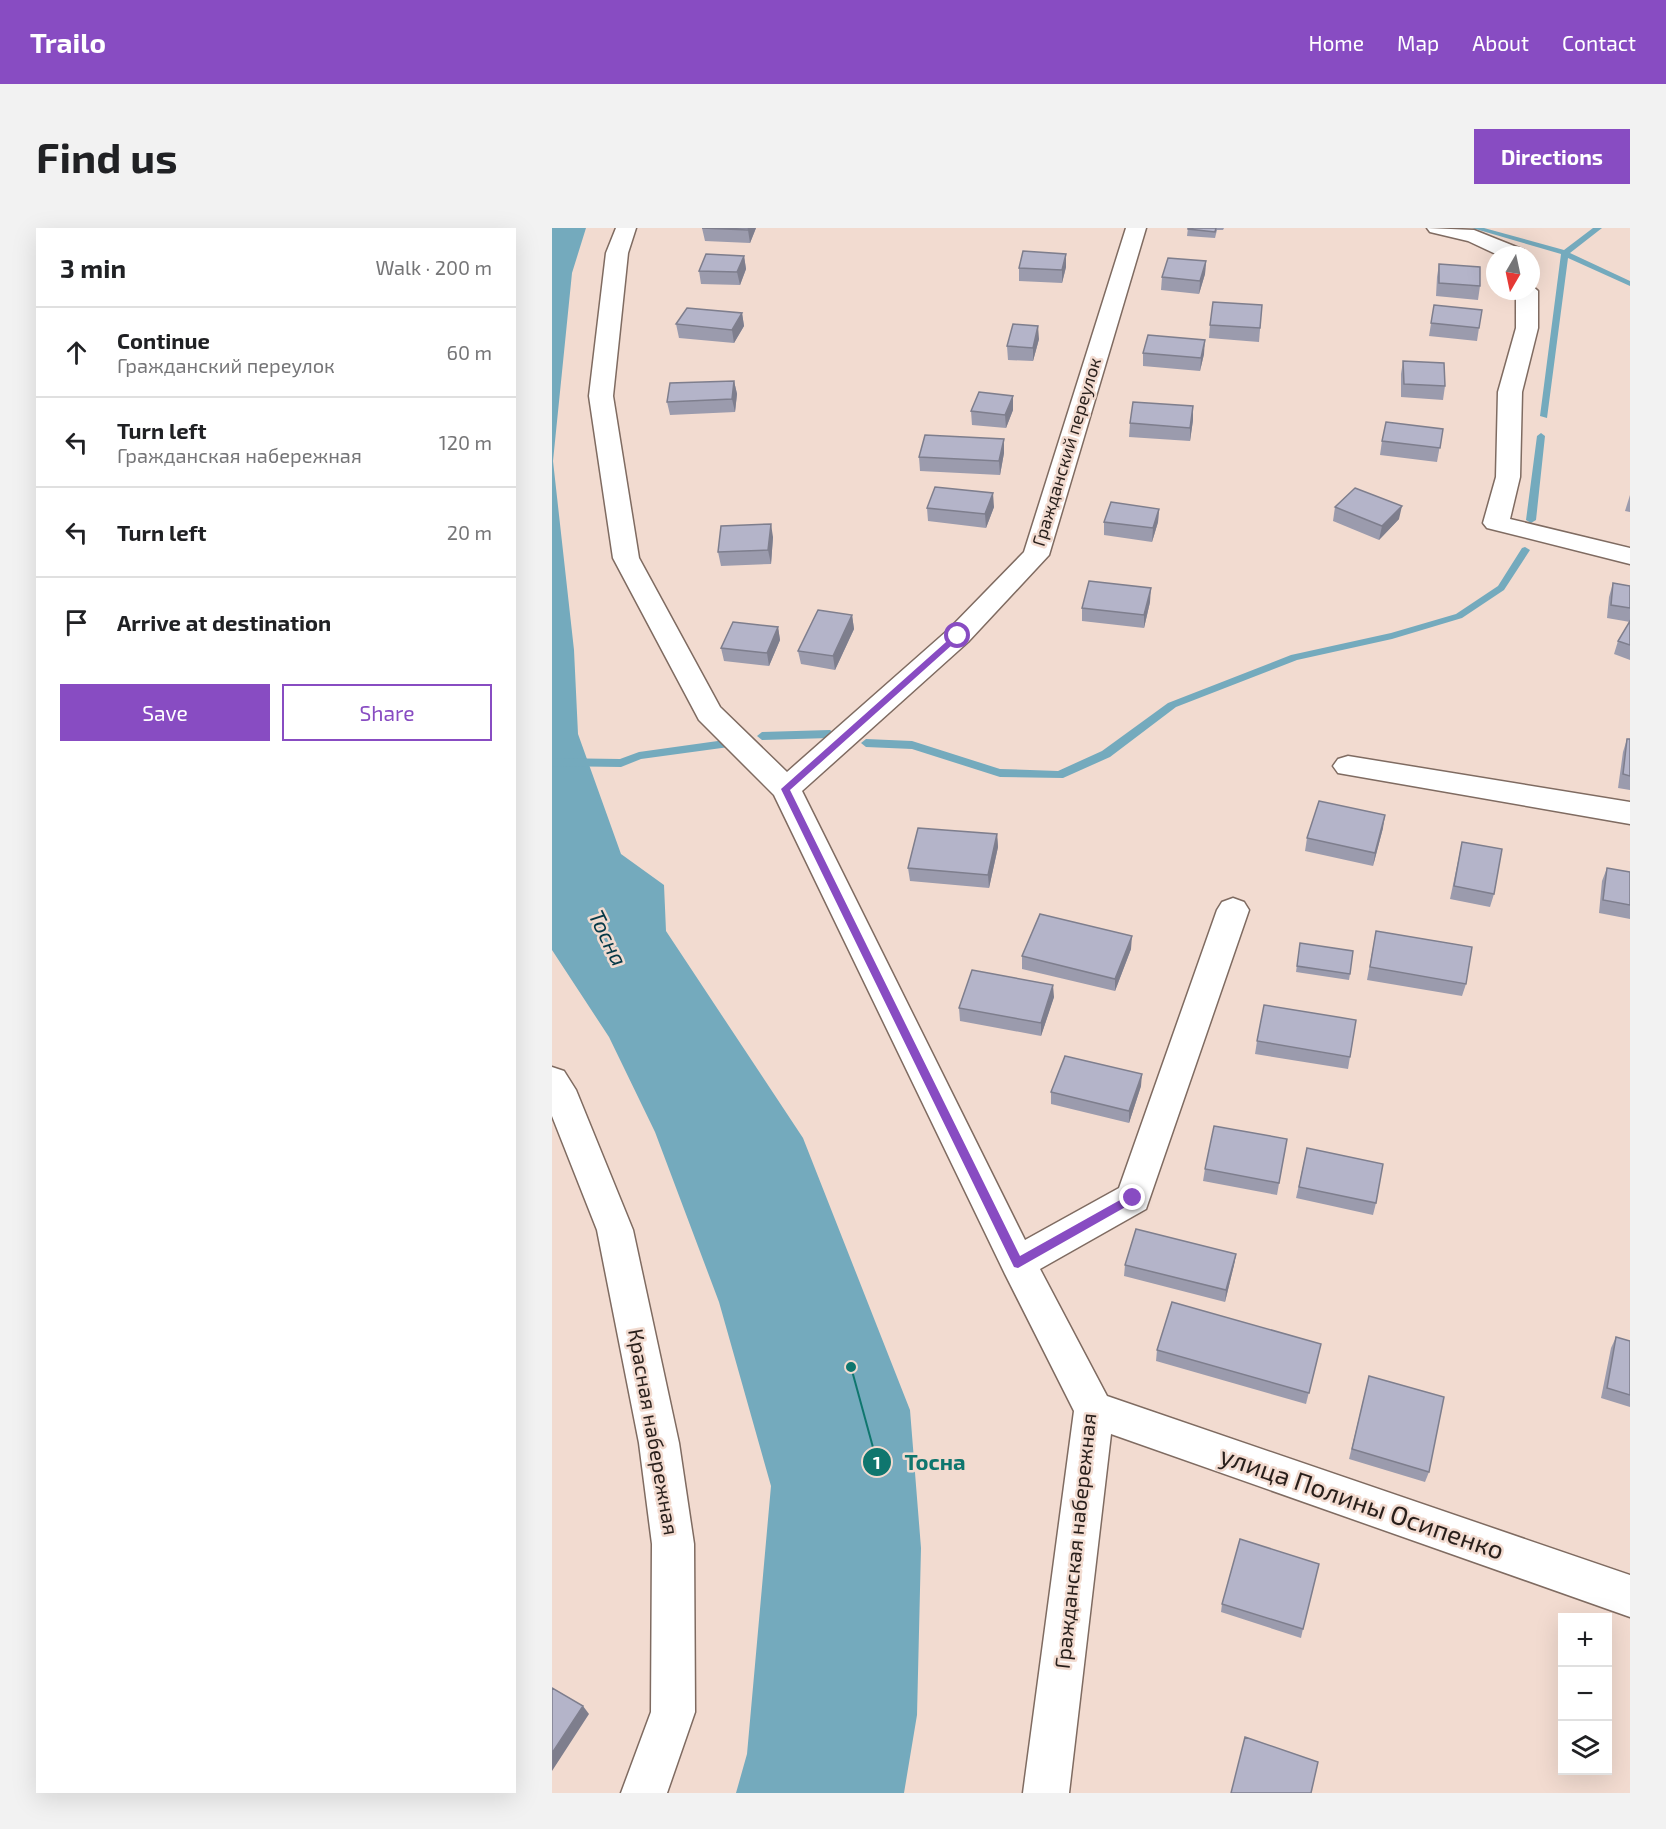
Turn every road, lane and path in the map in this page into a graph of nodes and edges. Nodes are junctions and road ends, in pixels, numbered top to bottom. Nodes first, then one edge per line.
1 (626, 228) edge
2 (1136, 228) edge
3 (1437, 228) edge
4 (1496, 246) edge
5 (1527, 300) edge
6 (1630, 556) edge
7 (1348, 766) dead end
8 (786, 789) junction
9 (1630, 813) edge
10 (1233, 910) dead end
11 (552, 1081) edge
12 (1018, 1263) junction
13 (1094, 1410) junction
14 (1630, 1596) edge
15 (644, 1793) edge
16 (1046, 1793) edge

1 - 8 street, Гражданская набережная
2 - 8 street, Гражданский переулок
3 - 4 street
5 - 6 street
7 - 9 street
8 - 12 street, Гражданская набережная
10 - 12 street
11 - 15 street, Красная набережная
12 - 13 street, Гражданская набережная
13 - 14 street, улица Полины Осипенко
13 - 16 street, Гражданская набережная

